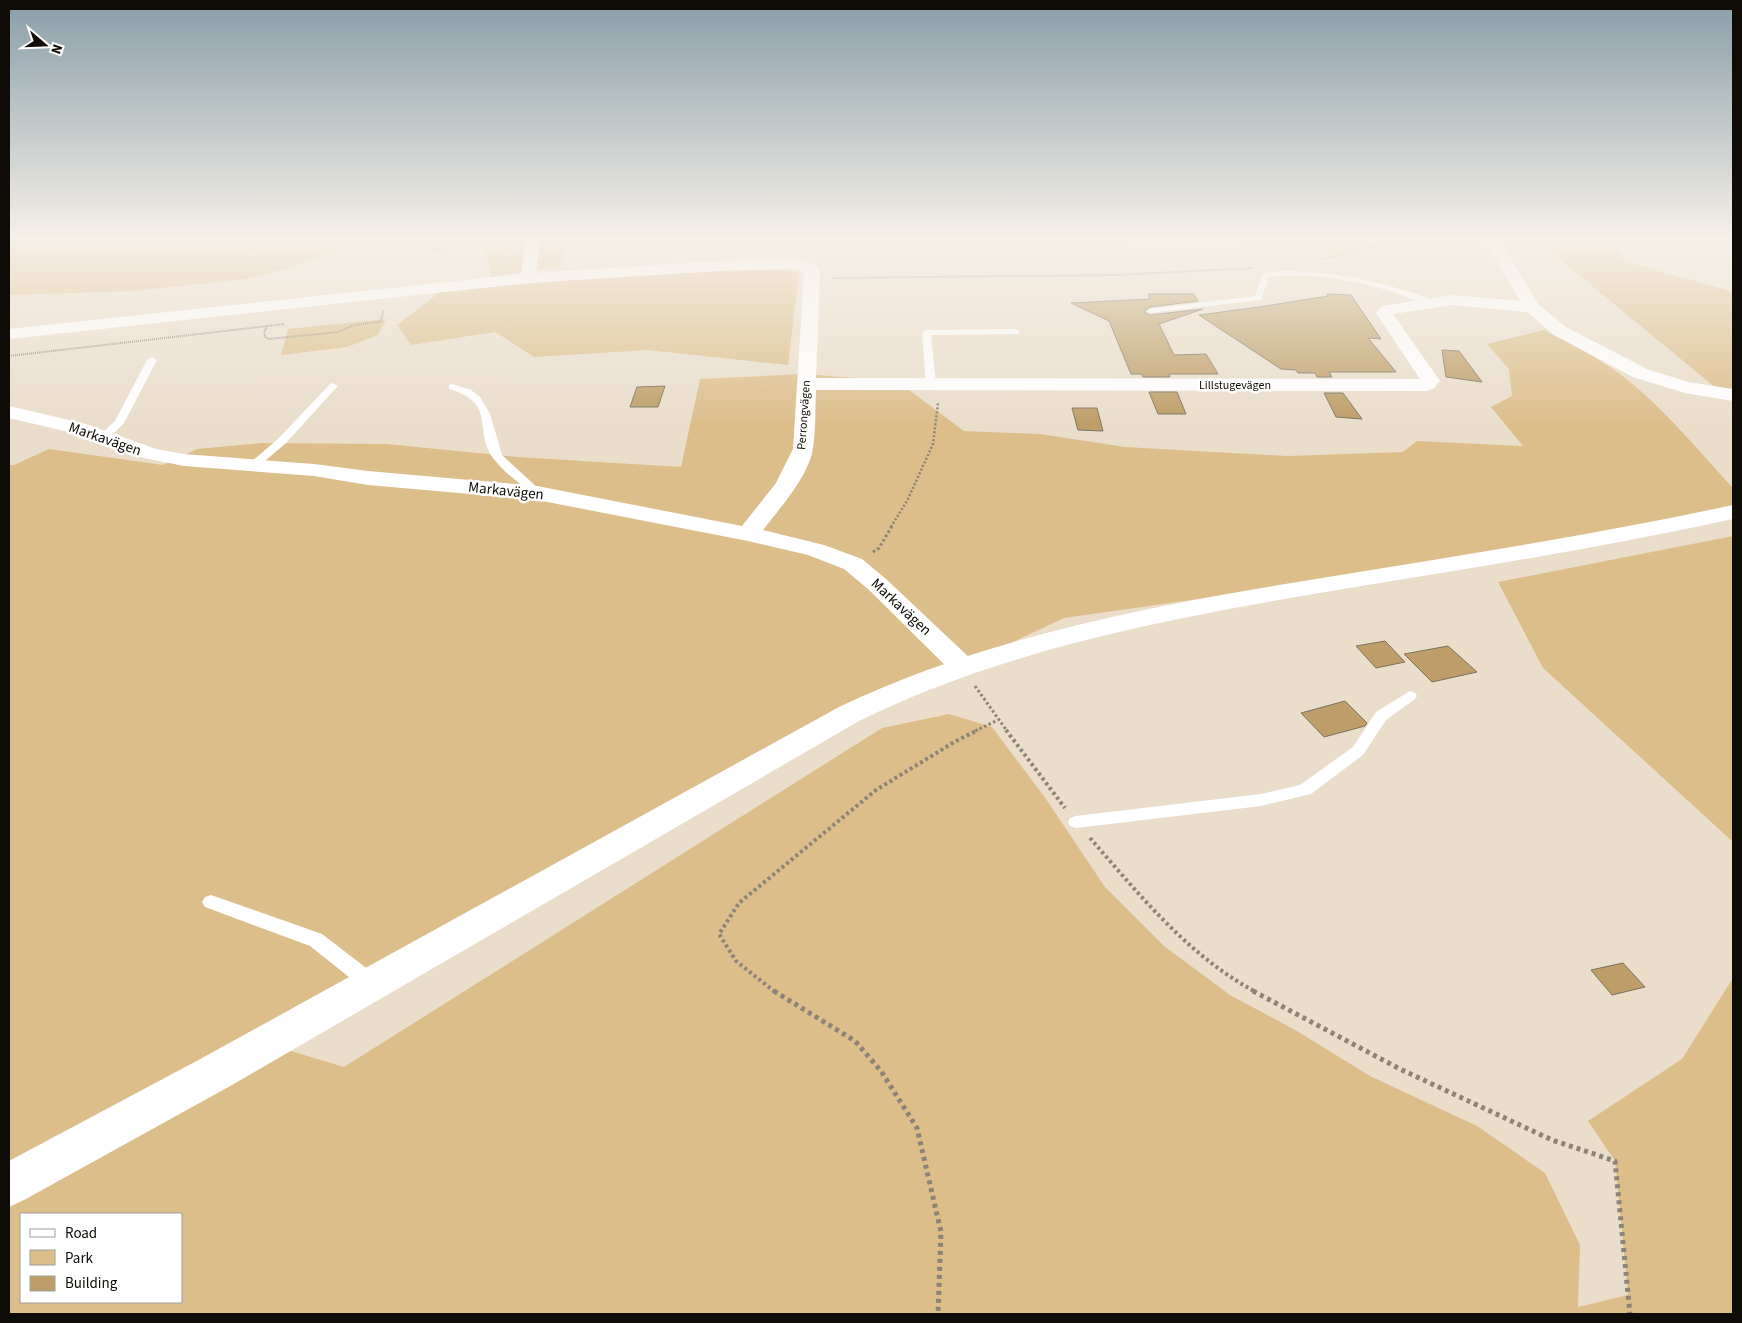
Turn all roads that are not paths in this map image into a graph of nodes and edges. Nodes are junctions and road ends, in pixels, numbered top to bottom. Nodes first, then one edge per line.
1 (317, 301) edge
2 (811, 301) edge
3 (1235, 301) edge
4 (1426, 301) edge
5 (1448, 301) edge
6 (1463, 301) edge
7 (1529, 301) edge
8 (1431, 303) junction
9 (1532, 306) junction
10 (1150, 311) dead end
11 (1016, 332) dead end
12 (9, 334) edge
13 (152, 360) dead end
14 (806, 384) junction
15 (931, 384) junction
16 (334, 386) dead end
17 (452, 387) dead end
18 (1733, 395) edge
19 (9, 412) edge
20 (104, 437) junction
21 (254, 465) junction
22 (537, 493) junction
23 (1733, 512) edge
24 (748, 534) junction
25 (962, 666) junction
26 (1410, 696) dead end
27 (1076, 822) road end
28 (211, 902) dead end
29 (372, 984) junction
30 (9, 1185) edge

1 - 12 street
2 - 14 street, Perrongvägen
3 - 10 lane
4 - 8 lane
5 - 8 street, Lillstugevägen
6 - 9 street, Lillstugevägen
7 - 9 street
8 - 15 street, Lillstugevägen
9 - 18 street
11 - 15 lane
13 - 20 lane
14 - 15 street, Lillstugevägen
14 - 24 street, Perrongvägen
16 - 21 lane
17 - 22 lane
19 - 20 street, Markavägen
20 - 21 street, Markavägen
21 - 22 street, Markavägen
22 - 24 street, Markavägen
23 - 25 street
24 - 25 street, Markavägen
25 - 29 street
26 - 27 lane
28 - 29 lane
29 - 30 street

